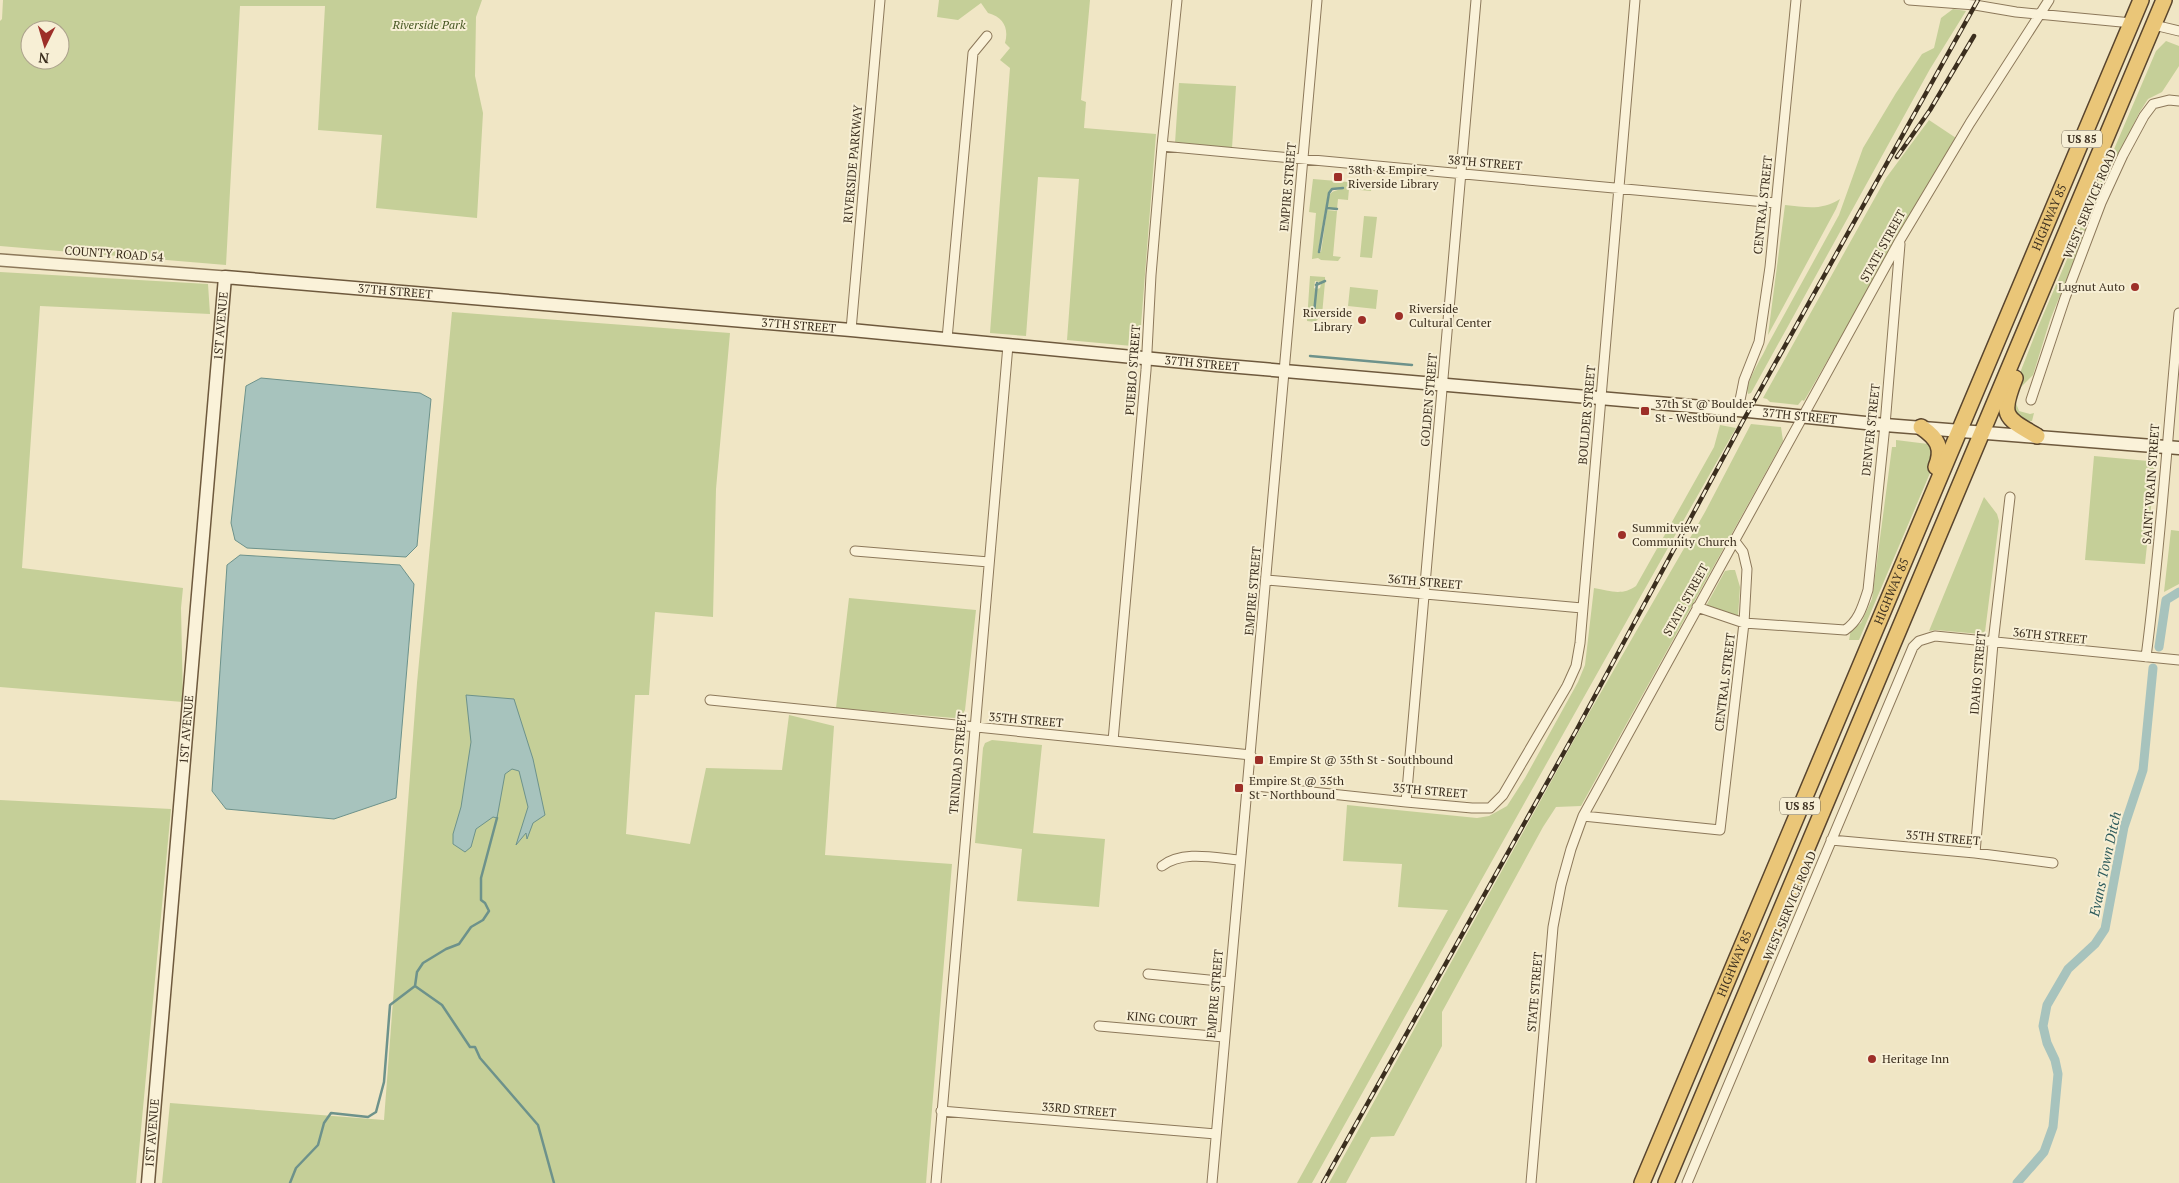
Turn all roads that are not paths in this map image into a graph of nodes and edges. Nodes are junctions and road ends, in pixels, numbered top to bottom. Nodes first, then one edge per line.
1 (880, 0) edge
2 (1178, 0) edge
3 (1317, 0) edge
4 (1476, 0) edge
5 (1635, 0) edge
6 (1796, 0) edge
7 (1909, 0) edge
8 (1922, 0) edge
9 (2048, 0) edge
10 (2141, 0) edge
11 (2164, 0) edge
12 (2040, 15) junction
13 (2132, 23) junction
14 (2154, 25) junction
15 (2179, 31) edge
16 (986, 36) dead end
17 (2179, 101) edge
18 (1162, 146) junction
19 (1303, 158) junction
20 (1462, 174) junction
21 (1620, 188) junction
22 (1776, 203) junction
23 (1900, 240) junction
24 (0, 260) edge
25 (225, 277) junction
26 (2179, 313) edge
27 (2028, 323) junction
28 (851, 330) junction
29 (946, 339) junction
30 (1008, 345) junction
31 (1147, 358) junction
32 (1285, 371) junction
33 (1444, 384) junction
34 (1601, 398) junction
35 (2030, 400) dead end
36 (1738, 410) junction
37 (1803, 416) junction
38 (1885, 425) junction
39 (1921, 427) junction
40 (1959, 430) junction
41 (1982, 432) junction
42 (2037, 436) junction
43 (2173, 448) edge
44 (2010, 497) dead end
45 (1734, 540) junction
46 (855, 551) dead end
47 (989, 562) junction
48 (1896, 579) junction
49 (1267, 580) junction
50 (1425, 595) junction
51 (1697, 607) junction
52 (1582, 608) junction
53 (1744, 622) junction
54 (1919, 641) joint
55 (1993, 643) junction
56 (2146, 657) junction
57 (2179, 660) edge
58 (710, 700) dead end
59 (974, 728) junction
60 (1113, 741) junction
61 (1251, 754) junction
62 (1247, 785) junction
63 (1406, 802) junction
64 (1490, 808) joint
65 (1583, 816) junction
66 (1831, 840) junction
67 (1975, 853) junction
68 (1240, 860) junction
69 (2053, 863) dead end
70 (1162, 866) dead end
71 (1148, 974) dead end
72 (1229, 982) junction
73 (1098, 1026) dead end
74 (1224, 1038) junction
75 (941, 1111) junction
76 (1216, 1134) junction
77 (148, 1183) edge
78 (936, 1183) edge
79 (1212, 1183) edge
80 (1531, 1183) edge
81 (1642, 1183) edge
82 (1666, 1183) edge
83 (1687, 1183) edge

1 - 28 street, RIVERSIDE PARKWAY
2 - 18 street, PUEBLO STREET
3 - 19 street, EMPIRE STREET
4 - 20 street, GOLDEN STREET
5 - 21 street, BOULDER STREET
6 - 22 street, CENTRAL STREET
7 - 8 street
8 - 12 street
9 - 12 street, STATE STREET
10 - 13 highway, HIGHWAY 85 / US 85
11 - 14 highway, HIGHWAY 85 / US 85
12 - 13 street
12 - 23 street, STATE STREET
13 - 40 highway, HIGHWAY 85 / US 85
14 - 15 street
14 - 27 highway, HIGHWAY 85 / US 85
16 - 29 street
17 - 35 street, WEST SERVICE ROAD
18 - 19 street, 38TH STREET
18 - 31 street, PUEBLO STREET
19 - 20 street, 38TH STREET
19 - 32 street, EMPIRE STREET
20 - 21 street, 38TH STREET
20 - 33 street, GOLDEN STREET
21 - 22 street, 38TH STREET
21 - 34 street, BOULDER STREET
22 - 36 street, CENTRAL STREET
23 - 37 street, STATE STREET
23 - 38 street, DENVER STREET
24 - 25 street, COUNTY ROAD 54
25 - 28 main road, 37TH STREET
25 - 77 main road, 1ST AVENUE
26 - 43 street, SAINT VRAIN STREET
27 - 41 highway, HIGHWAY 85 / US 85
27 - 42 highway
28 - 29 main road, 37TH STREET
29 - 30 main road, 37TH STREET
30 - 31 main road, 37TH STREET
30 - 47 street, TRINIDAD STREET
31 - 32 main road, 37TH STREET
31 - 60 street, PUEBLO STREET
32 - 33 main road, 37TH STREET
32 - 49 street, EMPIRE STREET
33 - 34 main road, 37TH STREET
33 - 50 street, GOLDEN STREET
34 - 36 main road, 37TH STREET
34 - 52 street, BOULDER STREET
36 - 37 main road, 37TH STREET
37 - 38 main road, 37TH STREET
37 - 45 street, STATE STREET
38 - 39 main road, 37TH STREET
38 - 53 street, DENVER STREET
39 - 40 main road, 37TH STREET
39 - 48 highway
40 - 41 main road, 37TH STREET
40 - 48 highway, HIGHWAY 85 / US 85
41 - 42 main road, 37TH STREET
41 - 82 highway, HIGHWAY 85 / US 85
42 - 43 main road, 37TH STREET
43 - 56 street, SAINT VRAIN STREET
44 - 55 street, IDAHO STREET
45 - 51 street, STATE STREET
45 - 53 street, CENTRAL STREET
46 - 47 street
47 - 59 street, TRINIDAD STREET
48 - 81 highway, HIGHWAY 85 / US 85
49 - 50 street, 36TH STREET
49 - 61 street, EMPIRE STREET
50 - 52 street, 36TH STREET
50 - 63 street, GOLDEN STREET
51 - 53 street
51 - 65 street, STATE STREET
52 - 64 street, BOULDER STREET
53 - 65 street, CENTRAL STREET
54 - 55 street, 36TH STREET
54 - 66 street, WEST SERVICE ROAD
55 - 56 street, 36TH STREET
55 - 67 street, IDAHO STREET
56 - 57 street, 36TH STREET
58 - 59 street, 35TH STREET
59 - 60 street, 35TH STREET
59 - 75 street, TRINIDAD STREET
60 - 61 street, 35TH STREET
61 - 62 street, EMPIRE STREET
62 - 63 street, 35TH STREET
62 - 68 street, EMPIRE STREET
63 - 64 street, 35TH STREET
65 - 80 street, STATE STREET
66 - 67 street, 35TH STREET
66 - 83 street, WEST SERVICE ROAD
67 - 69 street, 35TH STREET
68 - 70 street
68 - 72 street, EMPIRE STREET
71 - 72 street
72 - 74 street, EMPIRE STREET
73 - 74 street, KING COURT
74 - 76 street, EMPIRE STREET
75 - 76 street, 33RD STREET
75 - 78 street, TRINIDAD STREET
76 - 79 street, EMPIRE STREET

